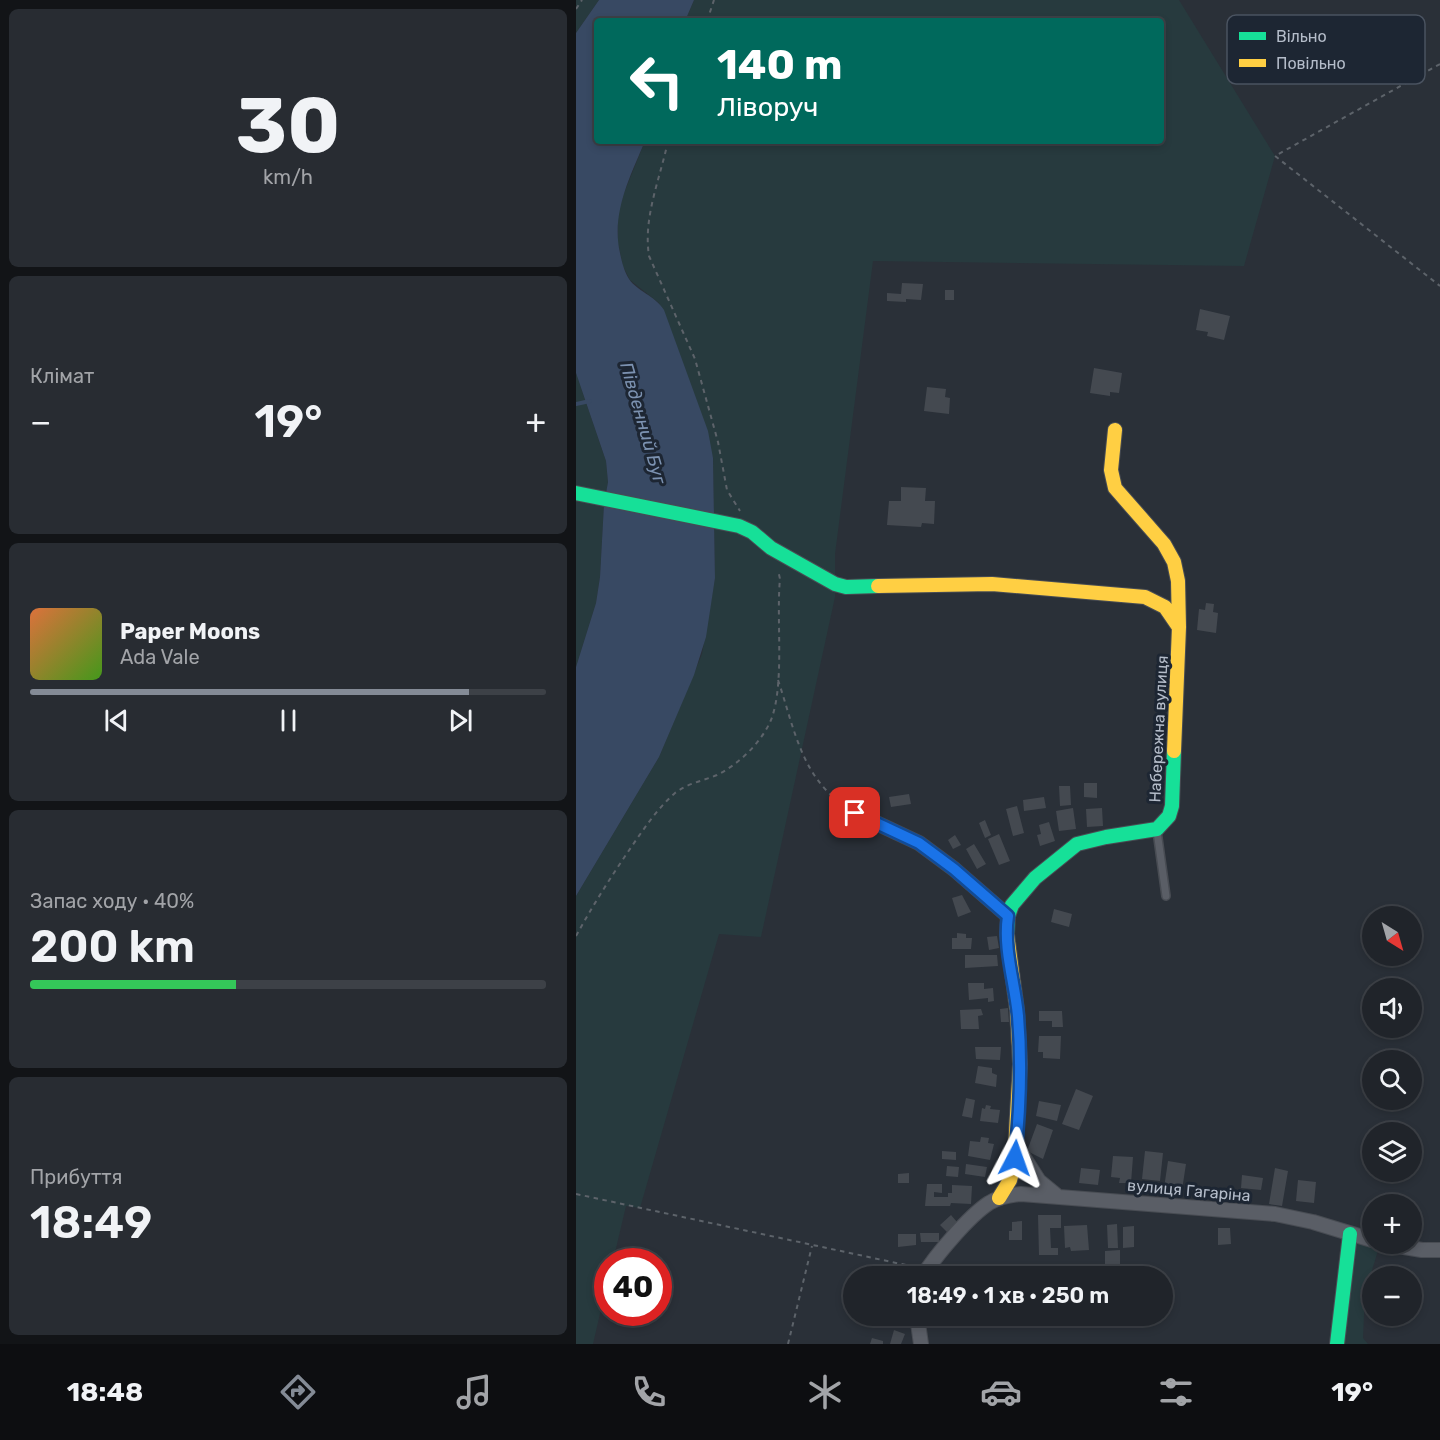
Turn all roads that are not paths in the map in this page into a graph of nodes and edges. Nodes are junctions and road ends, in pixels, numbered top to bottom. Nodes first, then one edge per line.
1 (1115, 430) dead end
2 (580, 494) edge
3 (1179, 627) junction
4 (855, 813) road end
5 (1157, 829) junction
6 (1166, 896) dead end
7 (1008, 916) junction
8 (1016, 1145) junction
9 (1058, 1196) junction
10 (999, 1198) junction
11 (1350, 1234) junction
12 (1362, 1237) edge
13 (1422, 1250) edge
14 (1440, 1250) edge
15 (931, 1266) edge
16 (918, 1326) edge
17 (921, 1344) edge
18 (1336, 1344) edge

1 - 3 street, Набережна вулиця
2 - 3 street
3 - 5 street, Набережна вулиця
4 - 7 street
5 - 6 lane
5 - 7 street
7 - 8 street
8 - 9 street
8 - 10 street
9 - 10 street, вулиця Гагаріна
9 - 11 street, вулиця Гагаріна
10 - 15 street
11 - 12 street, вулиця Гагаріна
11 - 18 street
13 - 14 street
16 - 17 street

